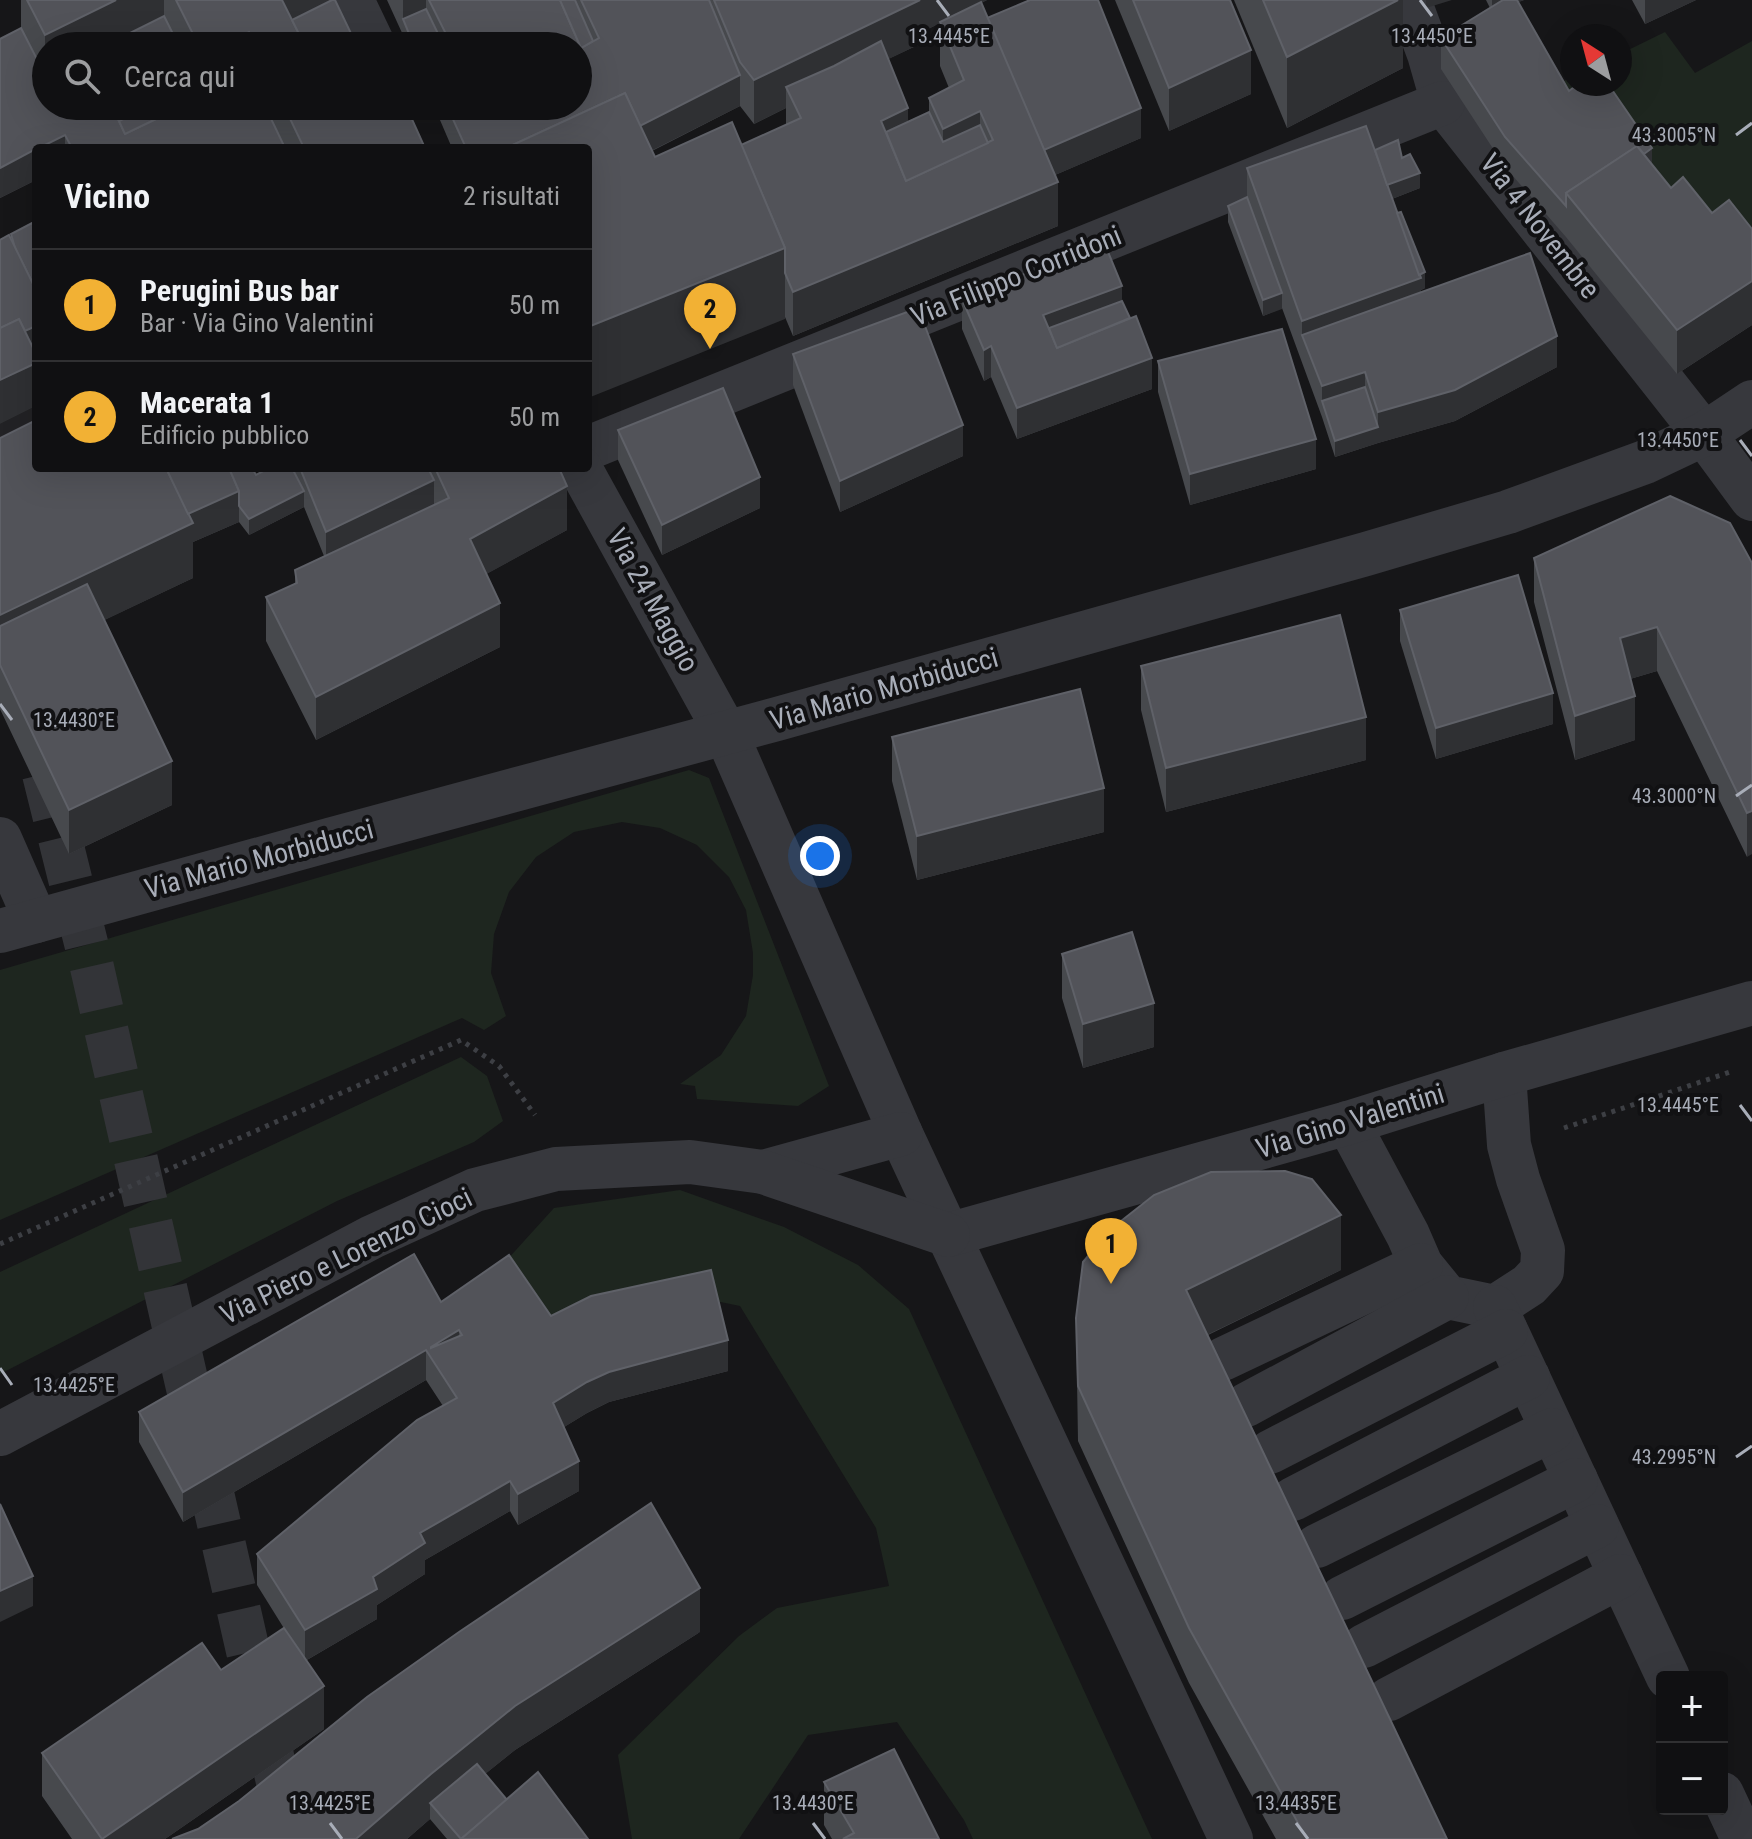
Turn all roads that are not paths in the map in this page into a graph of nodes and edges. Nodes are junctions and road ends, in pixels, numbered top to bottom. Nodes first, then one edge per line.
1 (352, 0) edge
2 (1409, 0) edge
3 (367, 32) edge
4 (1469, 34) edge
5 (1429, 54) junction
6 (1443, 103) junction
7 (1752, 402) edge
8 (1704, 434) junction
9 (592, 446) edge
10 (582, 472) edge
11 (1752, 499) edge
12 (726, 733) junction
13 (0, 839) edge
14 (18, 926) edge
15 (1752, 1003) edge
16 (1504, 1074) junction
17 (1348, 1123) junction
18 (901, 1134) junction
19 (763, 1172) junction
20 (948, 1235) junction
21 (1434, 1281) junction
22 (1501, 1319) junction
23 (1223, 1359) edge
24 (1528, 1377) junction
25 (1246, 1405) dead end
26 (1552, 1430) junction
27 (0, 1434) edge
28 (1270, 1452) dead end
29 (1576, 1480) junction
30 (1293, 1499) dead end
31 (1597, 1526) junction
32 (1317, 1546) dead end
33 (1621, 1576) junction
34 (1342, 1598) dead end
35 (1364, 1646) dead end
36 (1665, 1671) edge
37 (1389, 1699) dead end
38 (1728, 1807) edge
39 (1231, 1839) edge
40 (1743, 1839) edge

1 - 3 street
2 - 5 street, Via 4 Novembre
4 - 5 street
5 - 6 street, Via 4 Novembre
6 - 8 street, Via 4 Novembre
6 - 9 street, Via Filippo Corridoni
7 - 8 street, Via Mario Morbiducci
8 - 11 street, Via 4 Novembre
8 - 12 street, Via Mario Morbiducci
10 - 12 street, Via 24 Maggio
12 - 14 street, Via Mario Morbiducci
12 - 18 street
13 - 14 street
15 - 16 street, Via Gino Valentini
16 - 17 street, Via Gino Valentini
16 - 22 street
17 - 20 street, Via Gino Valentini
17 - 21 street
18 - 19 street, Via Piero e Lorenzo Cioci
18 - 20 street
19 - 20 street, Via Piero e Lorenzo Cioci
19 - 27 street, Via Piero e Lorenzo Cioci
20 - 39 street
21 - 22 street
21 - 23 street
21 - 25 street
22 - 24 street
22 - 28 street
24 - 26 street
24 - 30 street
26 - 29 street
26 - 32 street
29 - 31 street
29 - 34 street
31 - 33 street
31 - 35 street
33 - 36 street
33 - 37 street
38 - 40 street

